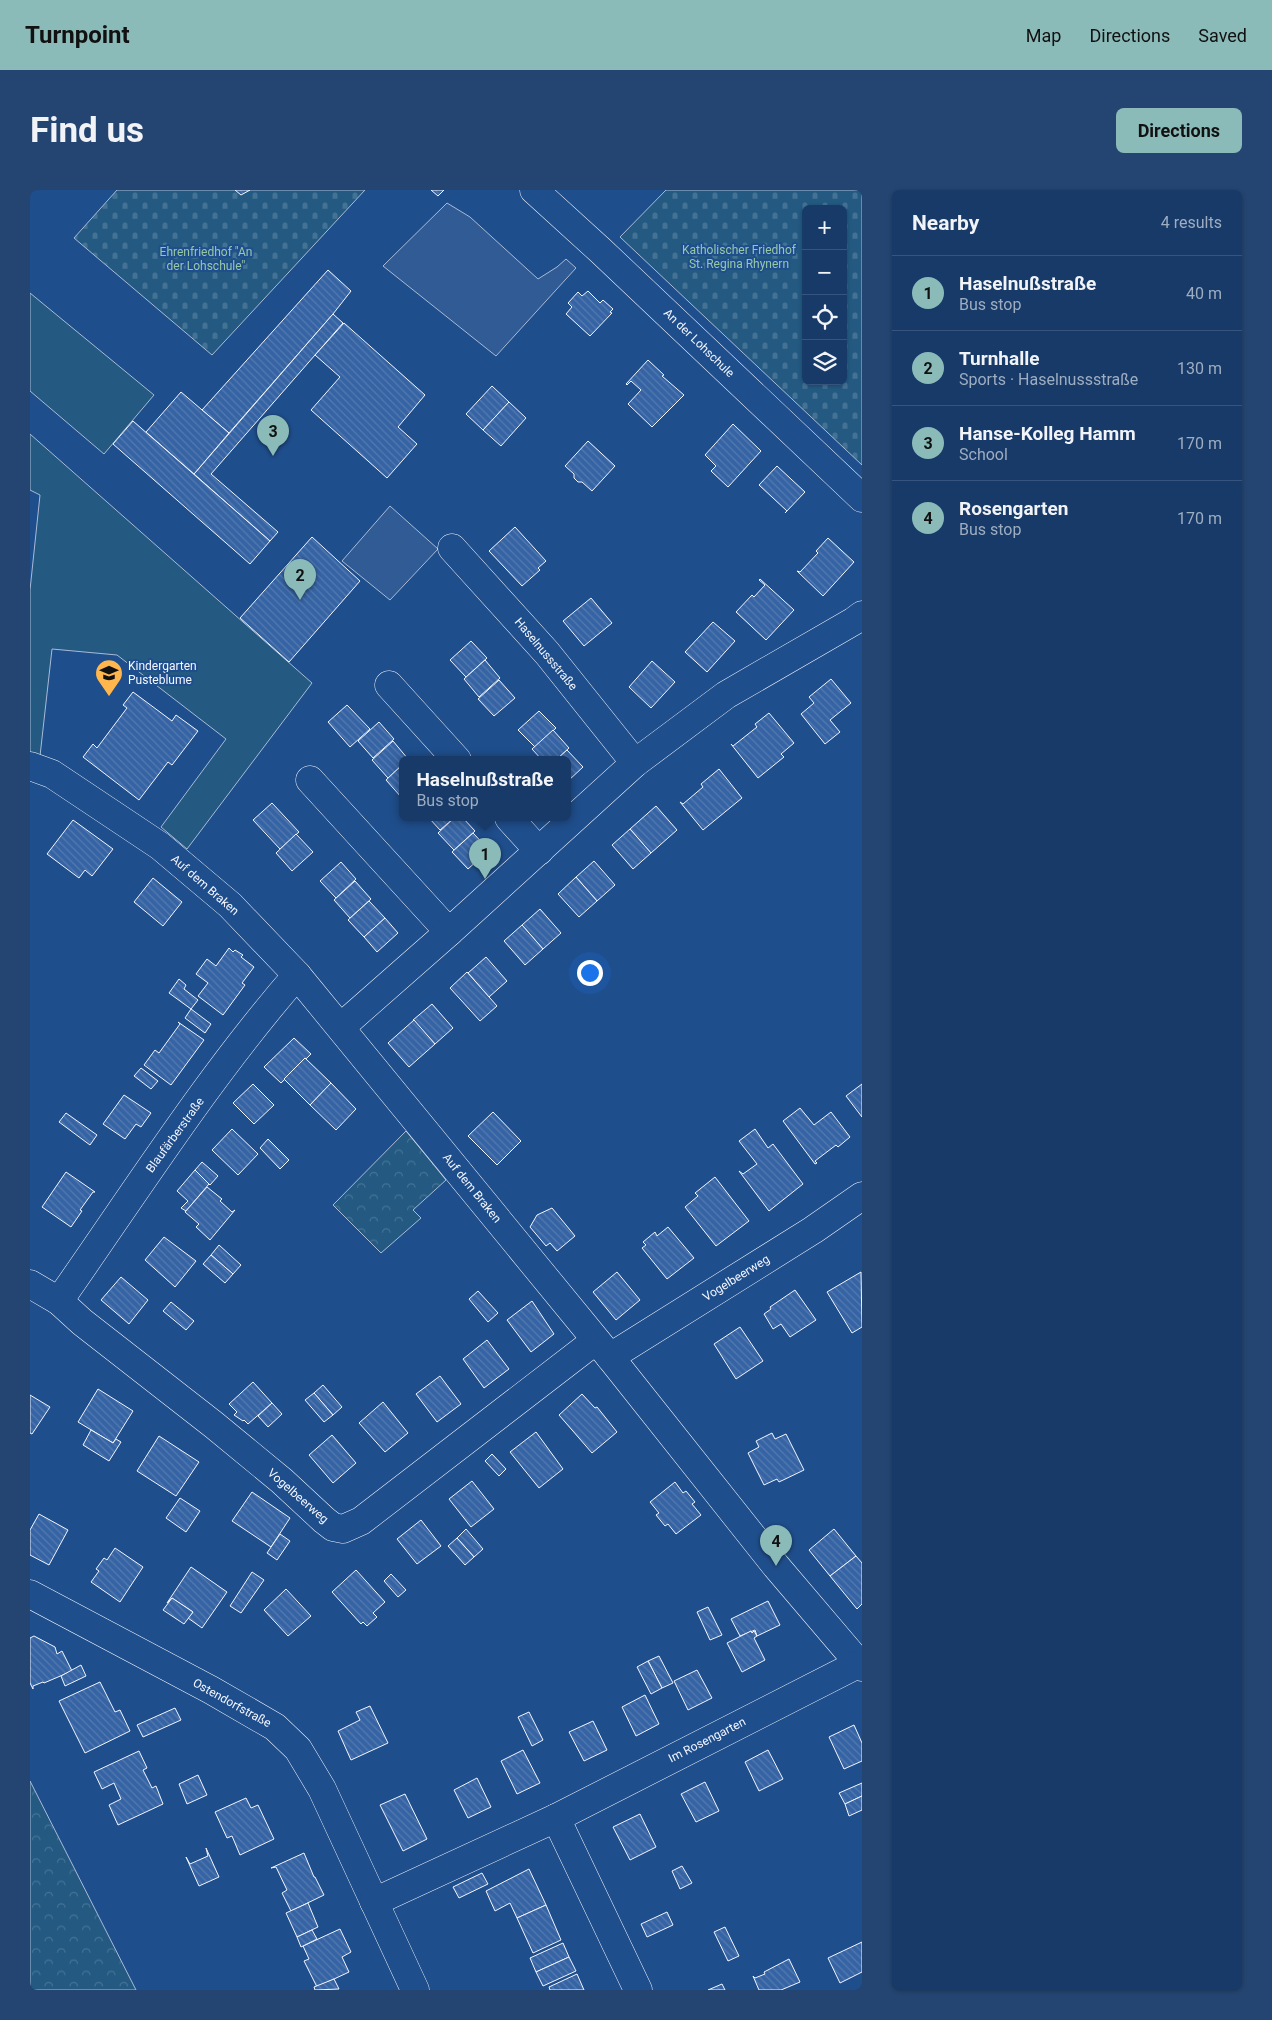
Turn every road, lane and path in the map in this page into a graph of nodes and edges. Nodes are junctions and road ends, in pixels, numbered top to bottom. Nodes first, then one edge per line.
1 (534, 190) edge
2 (862, 498) edge
3 (452, 548) dead end
4 (862, 615) edge
5 (389, 685) dead end
6 (453, 756) edge
7 (634, 763) junction
8 (30, 766) edge
9 (310, 780) dead end
10 (512, 821) edge
11 (539, 851) junction
12 (449, 932) junction
13 (297, 975) junction
14 (341, 1027) junction
15 (862, 1196) edge
16 (30, 1284) edge
17 (59, 1301) junction
18 (602, 1349) junction
19 (30, 1594) edge
20 (861, 1664) edge
21 (556, 1818) junction
22 (374, 1902) junction
23 (415, 1990) edge
24 (638, 1990) edge

1 - 2 street, An der Lohschule
3 - 7 street, Haselnussstraße
4 - 7 street
5 - 6 street
7 - 11 street
8 - 13 street, Auf dem Braken
9 - 12 street
10 - 11 street
11 - 12 street
12 - 14 street
13 - 14 street, Auf dem Braken
13 - 17 street, Blaufärberstraße
14 - 18 street, Auf dem Braken
15 - 18 street, Vogelbeerweg
16 - 17 street, Vogelbeerweg
17 - 18 street, Vogelbeerweg
18 - 20 street, Auf dem Braken
19 - 22 street, Ostendorfstraße
20 - 21 street, Im Rosengarten
21 - 22 street, Im Rosengarten
21 - 24 street
22 - 23 street, Ostendorfstraße

